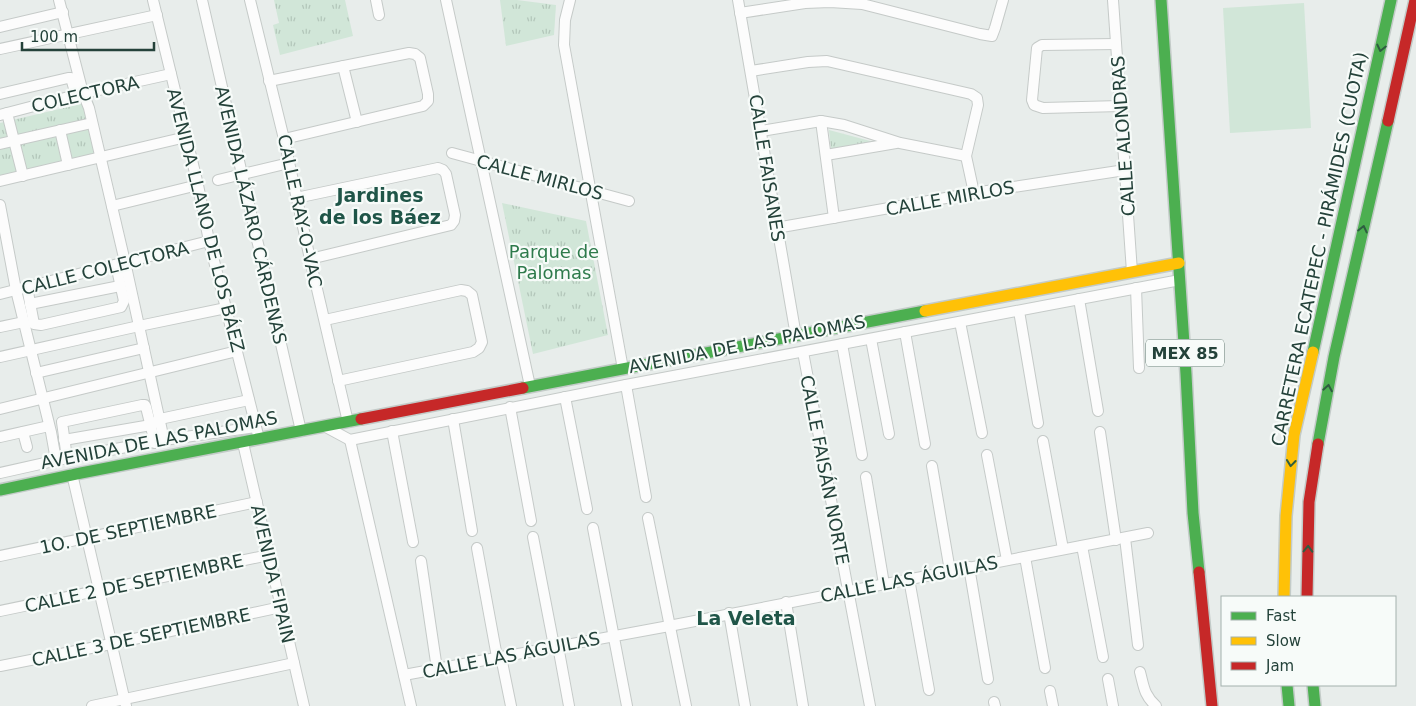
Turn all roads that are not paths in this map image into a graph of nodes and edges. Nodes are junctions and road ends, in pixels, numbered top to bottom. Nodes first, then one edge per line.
1 (60, 0) edge
2 (154, 0) edge
3 (202, 0) edge
4 (250, 0) edge
5 (376, 0) edge
6 (446, 0) edge
7 (570, 0) edge
8 (738, 0) edge
9 (1003, 0) edge
10 (1113, 0) edge
11 (1161, 0) edge
12 (1392, 0) edge
13 (1415, 0) edge
14 (62, 12) junction
15 (740, 13) junction
16 (157, 15) junction
17 (379, 15) dead end
18 (0, 27) edge
19 (68, 34) junction
20 (1116, 44) junction
21 (0, 49) edge
22 (343, 66) junction
23 (751, 71) junction
24 (171, 74) junction
25 (269, 81) junction
26 (0, 94) edge
27 (79, 94) junction
28 (1120, 106) junction
29 (4, 114) edge
30 (821, 121) junction
31 (357, 122) junction
32 (92, 123) junction
33 (60, 130) junction
34 (761, 131) junction
35 (186, 137) junction
36 (284, 139) junction
37 (14, 140) junction
38 (900, 143) junction
39 (0, 144) edge
40 (452, 153) dead end
41 (826, 155) junction
42 (100, 156) junction
43 (966, 156) junction
44 (480, 160) junction
45 (290, 163) junction
46 (68, 164) junction
47 (1125, 170) junction
48 (242, 174) junction
49 (23, 176) junction
50 (218, 180) dead end
51 (0, 181) edge
52 (198, 185) junction
53 (590, 190) junction
54 (974, 193) junction
55 (296, 198) junction
56 (629, 201) dead end
57 (0, 205) edge
58 (112, 206) junction
59 (834, 218) junction
60 (776, 228) junction
61 (3, 233) edge
62 (209, 241) junction
63 (310, 260) junction
64 (1179, 263) junction
65 (120, 264) junction
66 (1132, 272) junction
67 (1180, 280) junction
68 (120, 286) junction
69 (27, 287) junction
70 (1136, 288) junction
71 (16, 290) junction
72 (0, 294) edge
73 (1079, 299) junction
74 (128, 300) junction
75 (30, 304) junction
76 (226, 308) junction
77 (1019, 311) junction
78 (325, 320) junction
79 (960, 322) junction
80 (28, 324) junction
81 (139, 326) junction
82 (0, 327) edge
83 (905, 332) junction
84 (796, 336) junction
85 (871, 339) junction
86 (842, 344) junction
87 (144, 348) junction
88 (31, 350) junction
89 (238, 350) junction
90 (803, 352) junction
91 (0, 358) edge
92 (1139, 368) dead end
93 (623, 369) junction
94 (149, 372) junction
95 (36, 373) junction
96 (338, 381) junction
97 (626, 385) junction
98 (530, 386) junction
99 (565, 397) junction
100 (43, 399) junction
101 (249, 400) junction
102 (510, 407) junction
103 (0, 409) edge
104 (1098, 411) dead end
105 (453, 419) junction
106 (155, 422) junction
107 (348, 422) junction
108 (1038, 423) dead end
109 (256, 426) junction
110 (324, 426) junction
111 (50, 429) junction
112 (301, 431) junction
113 (392, 431) junction
114 (23, 432) junction
115 (1100, 432) dead end
116 (982, 433) dead end
117 (889, 434) dead end
118 (63, 435) junction
119 (0, 437) edge
120 (259, 440) junction
121 (350, 440) junction
122 (1043, 441) dead end
123 (160, 442) junction
124 (243, 442) junction
125 (925, 444) dead end
126 (27, 447) dead end
127 (987, 454) dead end
128 (862, 456) dead end
129 (62, 459) junction
130 (932, 466) dead end
131 (0, 473) edge
132 (72, 474) junction
133 (866, 477) dead end
134 (0, 490) edge
135 (646, 497) dead end
136 (257, 502) junction
137 (587, 509) dead end
138 (648, 518) dead end
139 (531, 521) dead end
140 (593, 528) dead end
141 (472, 531) dead end
142 (1148, 533) dead end
143 (534, 537) dead end
144 (86, 538) junction
145 (1121, 539) junction
146 (413, 542) dead end
147 (1082, 546) junction
148 (477, 548) dead end
149 (1063, 549) junction
150 (269, 555) junction
151 (0, 556) edge
152 (1025, 557) junction
153 (1007, 560) junction
154 (420, 561) dead end
155 (969, 567) junction
156 (950, 571) junction
157 (909, 579) junction
158 (884, 584) junction
159 (99, 590) junction
160 (848, 590) junction
161 (1284, 596) edge
162 (1307, 596) edge
163 (786, 602) junction
164 (281, 607) junction
165 (0, 611) edge
166 (729, 613) junction
167 (669, 626) junction
168 (614, 635) junction
169 (111, 644) junction
170 (1138, 645) dead end
171 (556, 646) junction
172 (499, 657) junction
173 (1103, 657) dead end
174 (294, 663) junction
175 (0, 666) edge
176 (1045, 668) dead end
177 (437, 669) junction
178 (1140, 672) dead end
179 (404, 675) junction
180 (988, 679) dead end
181 (1108, 679) dead end
182 (1287, 686) edge
183 (1313, 686) edge
184 (929, 690) dead end
185 (1050, 691) dead end
186 (125, 703) edge
187 (92, 706) edge
188 (304, 706) edge
189 (411, 706) edge
190 (511, 706) edge
191 (569, 706) edge
192 (627, 706) edge
193 (686, 706) edge
194 (745, 706) edge
195 (803, 706) edge
196 (870, 706) edge
197 (1053, 706) edge
198 (1113, 706) edge
199 (1156, 706) edge
200 (1212, 706) edge
201 (1289, 706) edge
202 (1315, 706) edge

1 - 14 street
2 - 16 street, AVENIDA LLANO DE LOS BÁEZ
3 - 48 street, AVENIDA LÁZARO CÁRDENAS
4 - 25 street, CALLE RAY-O-VAC
5 - 17 street
6 - 44 street
7 - 53 street
8 - 15 street, CALLE FAISANES
9 - 15 street
10 - 20 street, CALLE ALONDRAS
11 - 64 main road, MEX 85
12 -> 161 main road, CARRETERA ECATEPEC - PIRÁMIDES (CUOTA)
162 -> 13 main road, CARRETERA ECATEPEC - PIRÁMIDES (CUOTA)
14 - 18 street
14 - 19 street
15 - 23 street, CALLE FAISANES
16 - 19 street
16 - 24 street, AVENIDA LLANO DE LOS BÁEZ
19 - 21 street
19 - 27 street
20 - 28 street, CALLE ALONDRAS
20 - 28 street
22 - 25 street
22 - 31 street
22 - 31 street
23 - 34 street, CALLE FAISANES
23 - 43 street
24 - 27 street, COLECTORA
24 - 35 street, AVENIDA LLANO DE LOS BÁEZ
25 - 36 street, CALLE RAY-O-VAC
26 - 27 street
27 - 29 street, COLECTORA
27 - 32 street
28 - 47 street, CALLE ALONDRAS
29 - 37 street
30 - 34 street
30 - 38 street
30 - 41 street
31 - 36 street
32 - 33 street
32 - 42 street
33 - 37 street
33 - 46 street
34 - 60 street, CALLE FAISANES
35 - 42 street
35 - 52 street, AVENIDA LLANO DE LOS BÁEZ
36 - 45 street, CALLE RAY-O-VAC
37 - 39 street
37 - 49 street
38 - 41 street
38 - 43 street
40 - 44 street, CALLE MIRLOS
41 - 59 street
42 - 46 street
42 - 58 street
43 - 54 street
44 - 53 street, CALLE MIRLOS
44 - 98 street
45 - 48 street
45 - 55 street, CALLE RAY-O-VAC
46 - 49 street
47 - 54 street, CALLE MIRLOS
47 - 66 street, CALLE ALONDRAS
48 - 50 street
48 - 112 street, AVENIDA LÁZARO CÁRDENAS
49 - 51 street
52 - 58 street
52 - 62 street, AVENIDA LLANO DE LOS BÁEZ
53 - 56 street, CALLE MIRLOS
53 - 93 street
54 - 59 street, CALLE MIRLOS
55 - 63 street, CALLE RAY-O-VAC
55 - 63 street
57 - 61 street
58 - 65 street
59 - 60 street, CALLE MIRLOS
60 - 84 street, CALLE FAISANES
61 - 71 street
62 - 65 street, CALLE COLECTORA
62 - 76 street, AVENIDA LLANO DE LOS BÁEZ
63 - 78 street, CALLE RAY-O-VAC
64 - 66 main road, AVENIDA DE LAS PALOMAS
64 - 67 main road, MEX 85
65 - 68 street
65 - 69 street, CALLE COLECTORA
65 - 74 street
66 - 84 main road, AVENIDA DE LAS PALOMAS
67 - 70 street, AVENIDA DE LAS PALOMAS
67 - 200 main road, MEX 85
68 - 74 street
68 - 75 street
69 - 71 street, CALLE COLECTORA
69 - 75 street
70 - 73 street, AVENIDA DE LAS PALOMAS
70 - 92 street
71 - 72 street, CALLE COLECTORA
71 - 80 street
73 - 77 street, AVENIDA DE LAS PALOMAS
73 - 104 street
74 - 80 street
74 - 81 street
75 - 80 street
76 - 81 street
76 - 89 street, AVENIDA LLANO DE LOS BÁEZ
77 - 79 street, AVENIDA DE LAS PALOMAS
77 - 108 street
78 - 96 street, CALLE RAY-O-VAC
78 - 96 street
79 - 83 street, AVENIDA DE LAS PALOMAS
79 - 116 street
80 - 82 street
80 - 88 street
81 - 87 street
81 - 88 street
83 - 85 street, AVENIDA DE LAS PALOMAS
83 - 125 street
84 - 93 main road, AVENIDA DE LAS PALOMAS
85 - 86 street, AVENIDA DE LAS PALOMAS
85 - 117 street
86 - 90 street, AVENIDA DE LAS PALOMAS
86 - 128 street
87 - 94 street
87 - 95 street
88 - 91 street
88 - 95 street
89 - 94 street
89 - 101 street, AVENIDA LLANO DE LOS BÁEZ
90 - 97 street, AVENIDA DE LAS PALOMAS
90 - 160 street, CALLE FAISÁN NORTE
93 - 98 main road, AVENIDA DE LAS PALOMAS
94 - 100 street
94 - 106 street
95 - 100 street
96 - 107 street, CALLE RAY-O-VAC
97 - 99 street, AVENIDA DE LAS PALOMAS
97 - 135 street
98 - 107 main road, AVENIDA DE LAS PALOMAS
99 - 102 street, AVENIDA DE LAS PALOMAS
99 - 137 street
100 - 103 street
100 - 111 street
101 - 106 street
101 - 109 street, AVENIDA LLANO DE LOS BÁEZ
102 - 105 street, AVENIDA DE LAS PALOMAS
102 - 139 street
105 - 113 street, AVENIDA DE LAS PALOMAS
105 - 141 street
106 - 118 street
106 - 118 street
106 - 123 street
107 - 110 main road, AVENIDA DE LAS PALOMAS
109 - 120 street, AVENIDA LLANO DE LOS BÁEZ
109 - 123 street, AVENIDA DE LAS PALOMAS
110 - 112 main road, AVENIDA DE LAS PALOMAS
110 - 121 street
111 - 114 street
111 - 118 street
111 - 129 street
112 - 120 main road, AVENIDA DE LAS PALOMAS
113 - 121 street, AVENIDA DE LAS PALOMAS
113 - 146 street
114 - 119 street
114 - 126 street
115 - 145 street
118 - 129 street
120 - 124 main road, AVENIDA DE LAS PALOMAS
121 - 179 street
122 - 149 street
123 - 129 street, AVENIDA DE LAS PALOMAS
124 - 132 main road, AVENIDA DE LAS PALOMAS
124 - 136 street, AVENIDA FIPAIN
127 - 153 street
129 - 131 street, AVENIDA DE LAS PALOMAS
130 - 156 street
132 - 134 main road, AVENIDA DE LAS PALOMAS
132 - 144 street
133 - 158 street
136 - 144 street, 1O. DE SEPTIEMBRE
136 - 150 street, AVENIDA FIPAIN
138 - 167 street
140 - 168 street
142 - 145 street, CALLE LAS ÁGUILAS
143 - 171 street
144 - 151 street, 1O. DE SEPTIEMBRE
144 - 159 street
145 - 147 street, CALLE LAS ÁGUILAS
145 - 170 street
147 - 149 street, CALLE LAS ÁGUILAS
147 - 173 street
148 - 172 street
149 - 152 street, CALLE LAS ÁGUILAS
150 - 159 street, CALLE 2 DE SEPTIEMBRE
150 - 164 street, AVENIDA FIPAIN
152 - 153 street, CALLE LAS ÁGUILAS
152 - 176 street
153 - 155 street, CALLE LAS ÁGUILAS
154 - 177 street
155 - 156 street, CALLE LAS ÁGUILAS
155 - 180 street
156 - 157 street, CALLE LAS ÁGUILAS
157 - 158 street, CALLE LAS ÁGUILAS
157 - 184 street
158 - 160 street, CALLE LAS ÁGUILAS
159 - 165 street, CALLE 2 DE SEPTIEMBRE
159 - 169 street
160 - 163 street, CALLE LAS ÁGUILAS
160 - 196 street, CALLE FAISÁN NORTE
163 - 166 street, CALLE LAS ÁGUILAS
163 - 195 street
164 - 169 street, CALLE 3 DE SEPTIEMBRE
164 - 174 street, AVENIDA FIPAIN
166 - 167 street, CALLE LAS ÁGUILAS
166 - 194 street
167 - 168 street, CALLE LAS ÁGUILAS
167 - 193 street
168 - 171 street, CALLE LAS ÁGUILAS
168 - 192 street
169 - 175 street, CALLE 3 DE SEPTIEMBRE
169 - 186 street
171 - 172 street, CALLE LAS ÁGUILAS
171 - 191 street
172 - 177 street, CALLE LAS ÁGUILAS
172 - 190 street
174 - 186 street
174 - 188 street, AVENIDA FIPAIN
177 - 179 street, CALLE LAS ÁGUILAS
178 - 199 street
179 - 189 street
181 - 198 street
182 - 201 main road
183 - 202 main road
185 - 197 street
186 - 187 street

